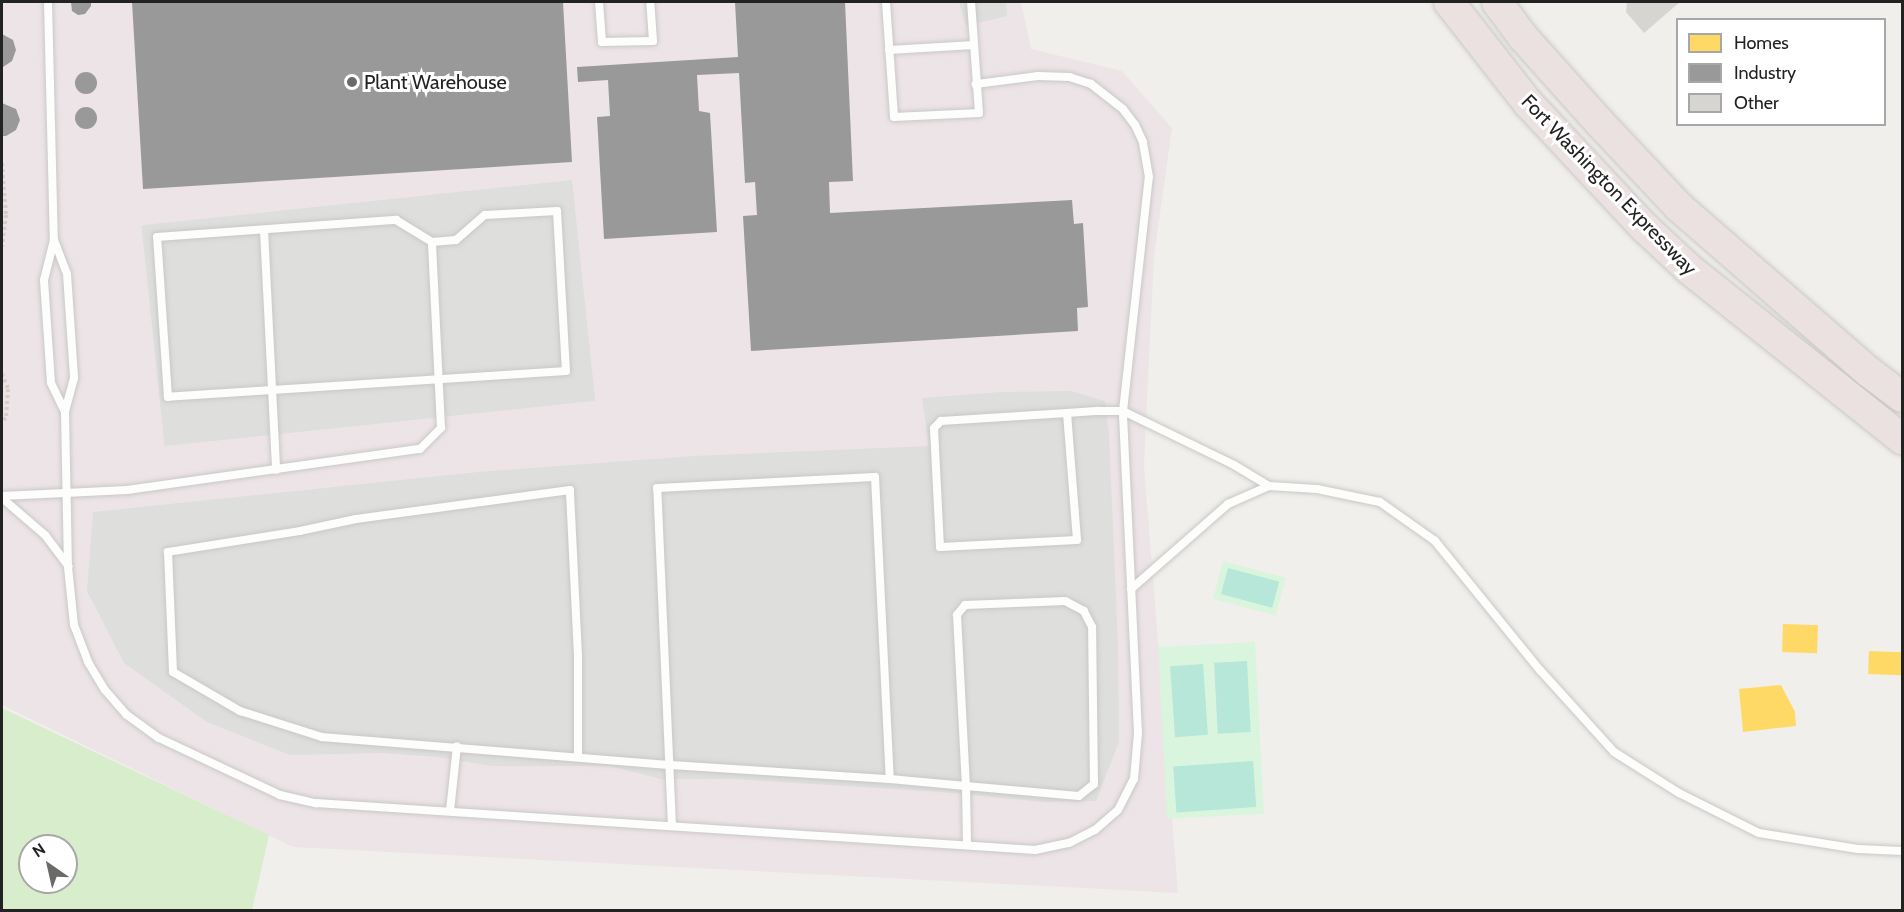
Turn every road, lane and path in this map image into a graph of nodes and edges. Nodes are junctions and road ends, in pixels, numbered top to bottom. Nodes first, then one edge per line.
1 (48, 2) edge
2 (599, 2) edge
3 (650, 2) edge
4 (886, 2) edge
5 (971, 2) edge
6 (1449, 2) edge
7 (1497, 2) edge
8 (974, 45) junction
9 (890, 50) junction
10 (976, 84) junction
11 (2, 163) edge
12 (264, 230) junction
13 (54, 240) junction
14 (432, 242) junction
15 (2, 247) edge
16 (2, 374) edge
17 (438, 379) junction
18 (272, 389) junction
19 (1902, 397) edge
20 (1123, 411) junction
21 (64, 412) junction
22 (1067, 413) junction
23 (2, 422) edge
24 (1902, 439) edge
25 (276, 470) junction
26 (1269, 486) junction
27 (68, 494) junction
28 (2, 497) edge
29 (68, 567) junction
30 (1131, 589) junction
31 (457, 746) junction
32 (578, 757) junction
33 (671, 765) junction
34 (890, 779) junction
35 (966, 786) junction
36 (450, 811) junction
37 (672, 826) junction
38 (968, 845) junction
39 (1902, 850) edge

1 - 13 lane
2 - 3 lane
4 - 9 lane
5 - 8 lane
6 - 24 highway, Fort Washington Expressway
7 - 19 highway, Fort Washington Expressway
8 - 9 lane
8 - 10 lane
9 - 10 lane
10 - 20 lane
11 - 15 path
12 - 14 lane
12 - 18 lane
12 - 18 lane
13 - 21 lane
13 - 21 lane
14 - 17 lane
14 - 17 lane
16 - 23 path
17 - 18 lane
17 - 25 lane
18 - 25 lane
20 - 22 lane
20 - 26 lane
20 - 30 lane
21 - 27 lane
22 - 22 lane
25 - 27 lane
26 - 30 lane
26 - 39 lane
27 - 28 lane
27 - 29 lane
28 - 29 lane
29 - 36 lane
30 - 38 lane
31 - 32 lane
31 - 32 lane
31 - 36 lane
32 - 33 lane
33 - 34 lane
33 - 34 lane
33 - 37 lane
34 - 35 lane
35 - 35 lane
35 - 38 lane
36 - 37 lane
37 - 38 lane

